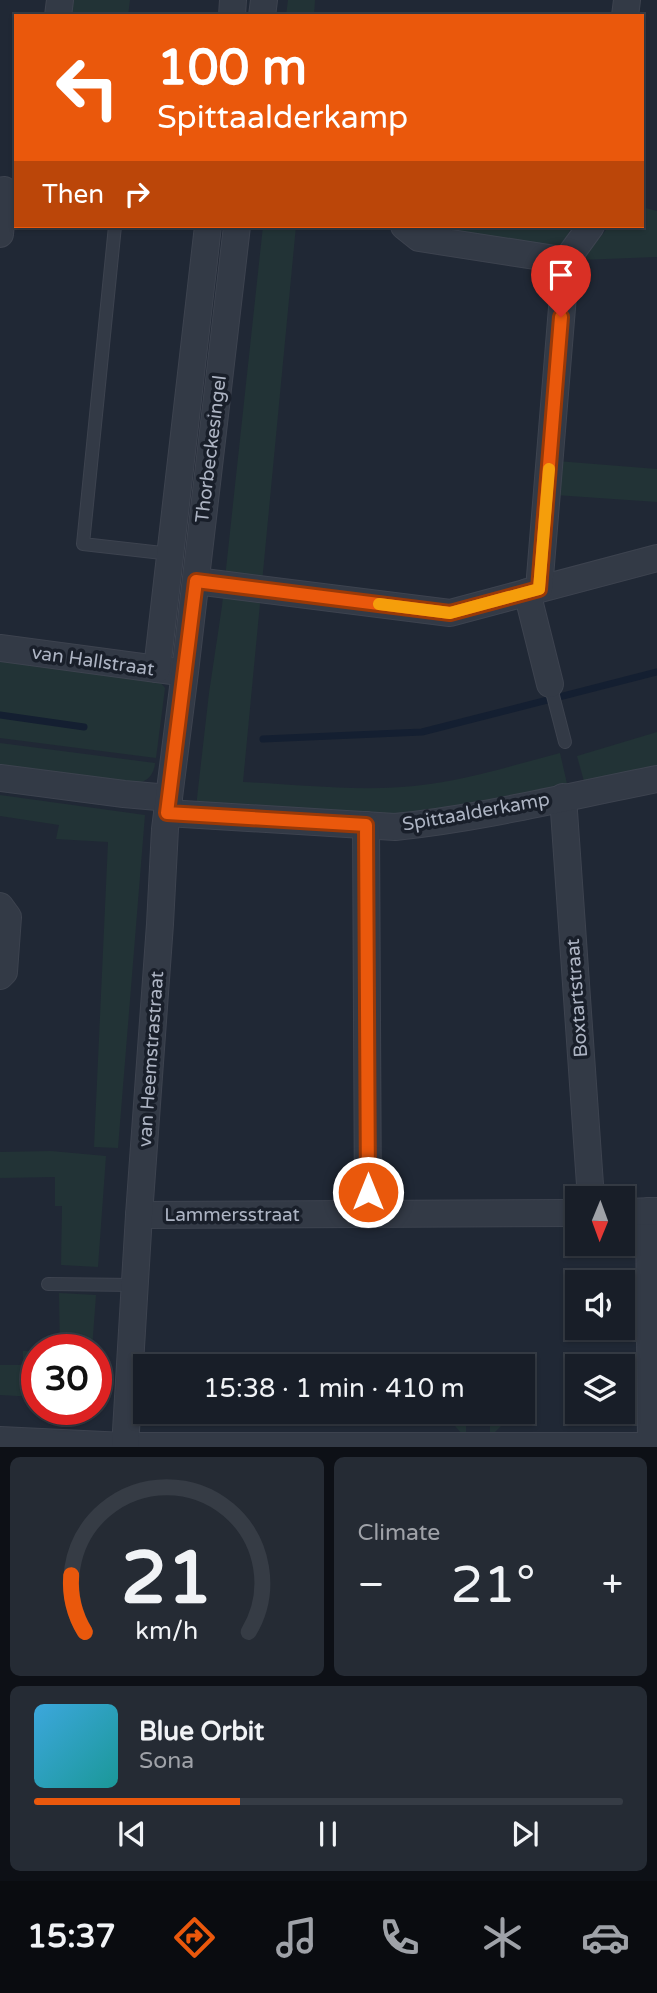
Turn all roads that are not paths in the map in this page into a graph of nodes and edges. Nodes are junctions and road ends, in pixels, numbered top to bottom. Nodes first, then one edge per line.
1 (7, 191) edge
2 (115, 228) edge
3 (208, 228) edge
4 (237, 228) edge
5 (406, 228) edge
6 (590, 228) edge
7 (0, 234) edge
8 (568, 261) junction
9 (171, 554) junction
10 (657, 558) edge
11 (196, 581) junction
12 (533, 591) junction
13 (0, 648) edge
14 (156, 669) junction
15 (185, 672) junction
16 (550, 684) joint
17 (565, 743) dead end
18 (0, 778) edge
19 (657, 779) edge
20 (564, 797) junction
21 (168, 806) junction
22 (366, 825) junction
23 (0, 906) edge
24 (0, 976) edge
25 (590, 1186) edge
26 (643, 1211) edge
27 (565, 1213) edge
28 (368, 1214) junction
29 (139, 1215) junction
30 (48, 1284) dead end
31 (134, 1285) junction
32 (0, 1440) edge
33 (651, 1446) edge
34 (125, 1447) edge
35 (657, 1447) edge

1 - 7 street
2 - 9 lane
3 - 9 street, Thorbeckesingel
4 - 11 street, Thorbeckesingel
5 - 8 street
6 - 8 street
8 - 12 street
9 - 14 street, Thorbeckesingel
10 - 12 street
11 - 12 street
11 - 15 street, Thorbeckesingel
12 - 16 street
13 - 14 street, van Hallstraat
14 - 15 street, van Hallstraat
15 - 21 street, van Heemstrastraat
16 - 17 lane
18 - 21 street, Spittaalderkamp
19 - 20 street, Spittaalderkamp
20 - 22 street, Spittaalderkamp
20 - 25 street, Boxtartstraat
21 - 22 street, Spittaalderkamp
21 - 29 street, van Heemstrastraat
22 - 28 street
23 - 24 street
26 - 33 street
27 - 28 street, Lammersstraat
28 - 29 street, Lammersstraat
29 - 31 street, van Heemstrastraat
30 - 31 lane
31 - 34 street, van Heemstrastraat
32 - 34 street
33 - 34 street
33 - 35 street

